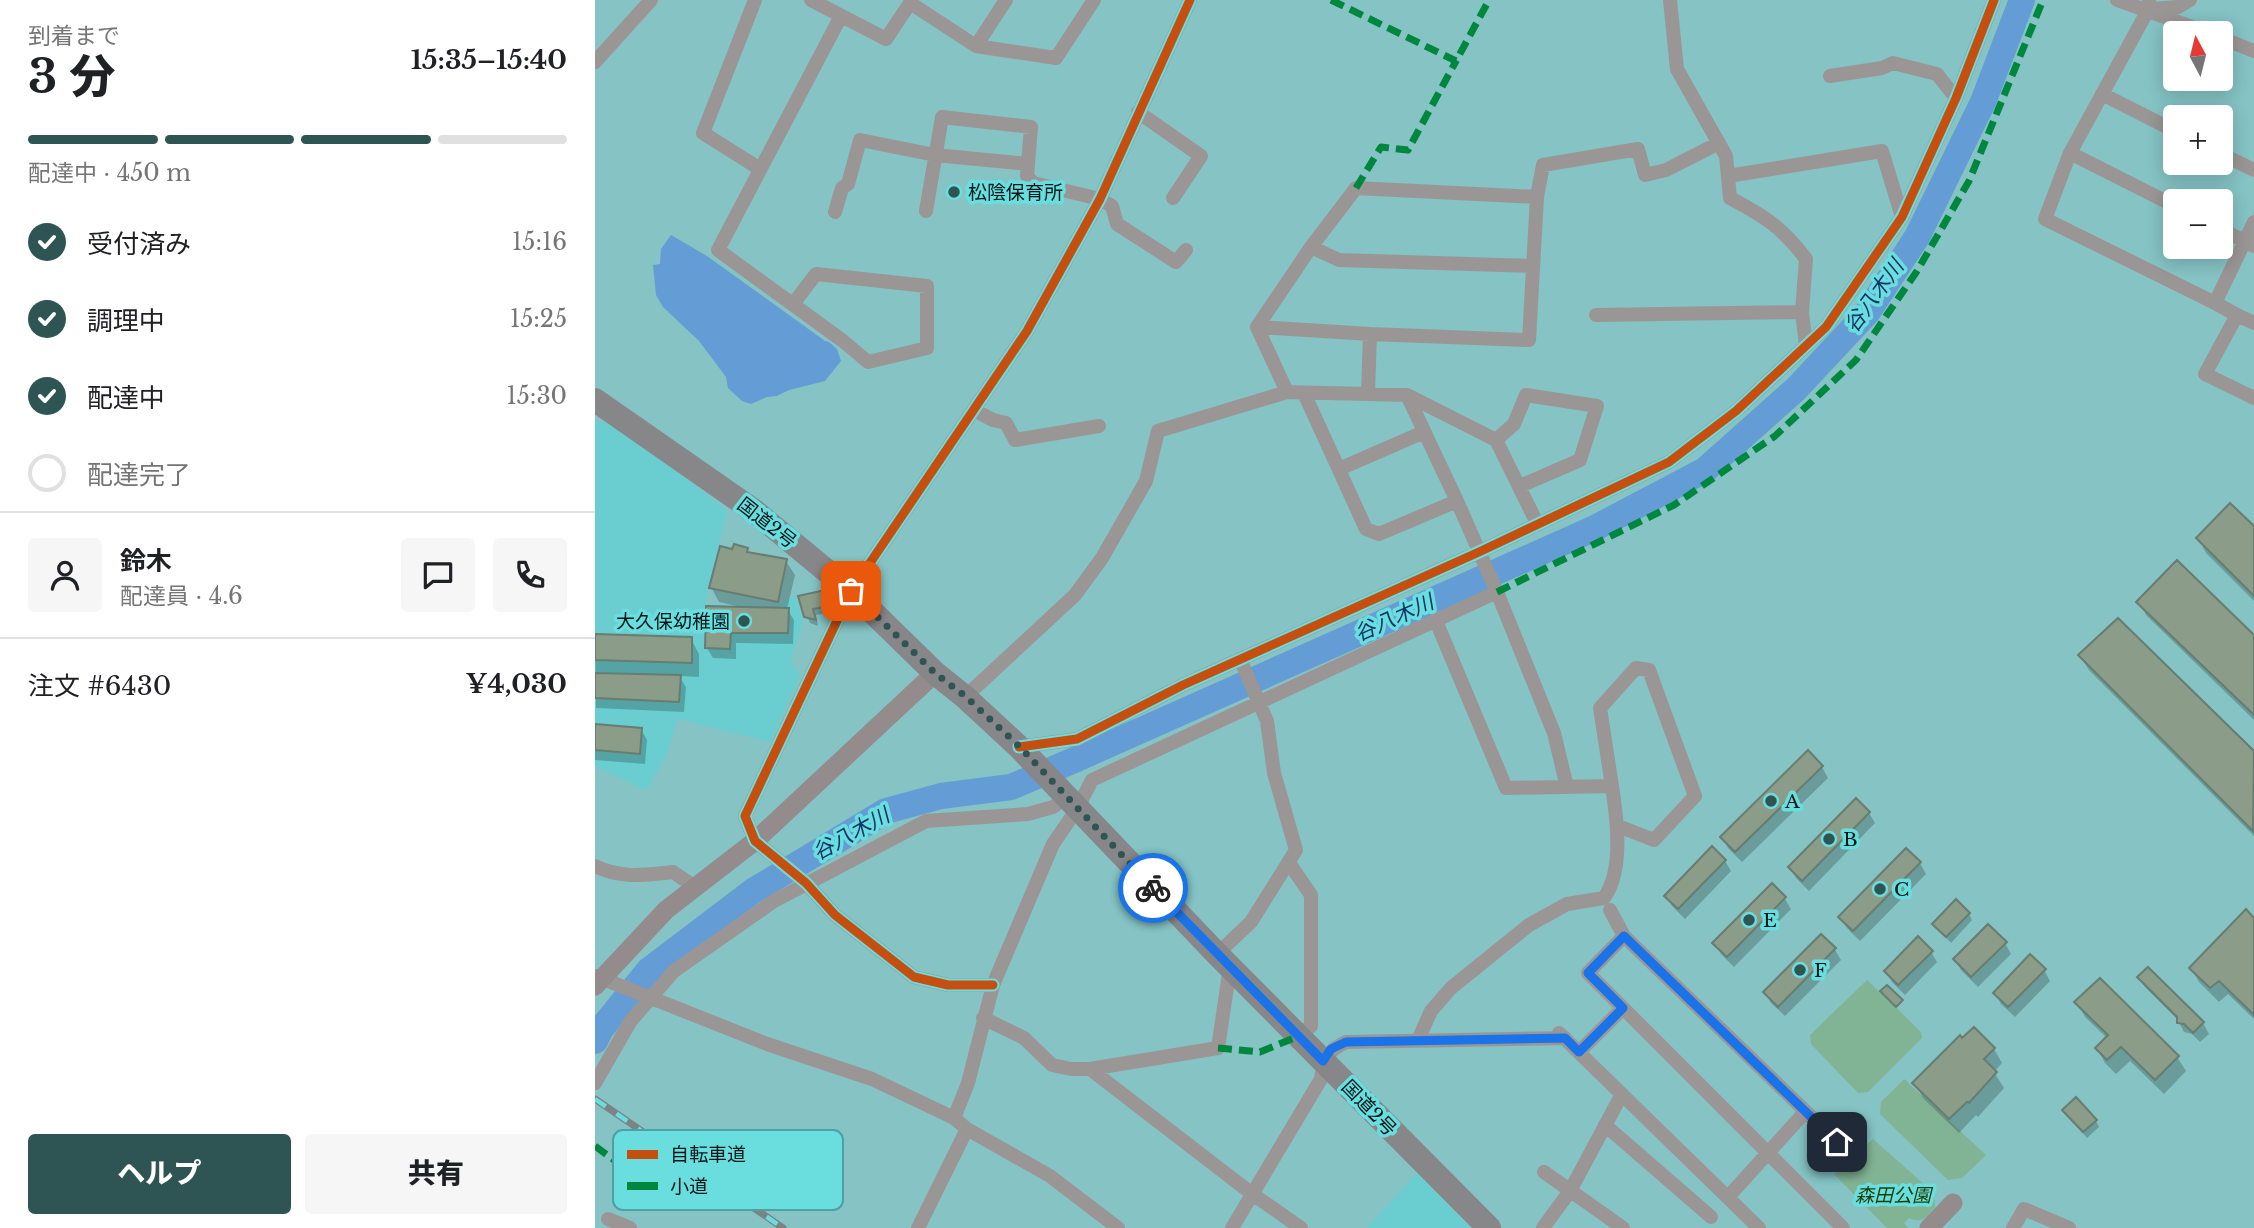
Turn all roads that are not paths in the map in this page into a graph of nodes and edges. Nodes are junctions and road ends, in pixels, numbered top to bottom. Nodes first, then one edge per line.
1 (651, 0) edge
2 (755, 0) edge
3 (811, 0) edge
4 (1006, 0) edge
5 (1094, 0) edge
6 (1190, 0) edge
7 (1670, 0) edge
8 (1994, 0) edge
9 (2117, 0) edge
10 (2190, 0) edge
11 (911, 2) edge
12 (2148, 5) edge
13 (841, 16) junction
14 (2183, 21) edge
15 (2233, 43) edge
16 (976, 46) junction
17 (2254, 51) edge
18 (595, 62) edge
19 (1831, 76) dead end
20 (2102, 94) junction
21 (1956, 99) junction
22 (1138, 112) junction
23 (2163, 125) edge
24 (1719, 143) junction
25 (2070, 153) junction
26 (935, 155) junction
27 (2233, 159) edge
28 (1028, 164) junction
29 (760, 169) junction
30 (2254, 170) edge
31 (1728, 176) junction
32 (1537, 197) junction
33 (1173, 198) dead end
34 (1100, 199) junction
35 (2163, 200) edge
36 (926, 211) dead end
37 (835, 212) dead end
38 (1902, 217) junction
39 (2254, 222) edge
40 (2233, 235) edge
41 (2249, 243) edge
42 (1311, 247) junction
43 (1186, 250) dead end
44 (1533, 266) junction
45 (2215, 303) junction
46 (793, 304) junction
47 (1802, 312) junction
48 (1596, 315) dead end
49 (2237, 315) junction
50 (2254, 323) edge
51 (1257, 327) junction
52 (1370, 334) junction
53 (1806, 346) junction
54 (1287, 393) junction
55 (1304, 393) junction
56 (1368, 394) junction
57 (1407, 395) junction
58 (2254, 398) edge
59 (595, 400) edge
60 (974, 410) junction
61 (1099, 426) dead end
62 (1424, 432) junction
63 (1496, 440) junction
64 (1339, 469) junction
65 (1520, 486) junction
66 (1457, 501) junction
67 (1537, 523) junction
68 (1479, 552) junction
69 (851, 591) junction
70 (1497, 592) junction
71 (1436, 621) junction
72 (1240, 659) junction
73 (935, 673) junction
74 (965, 696) junction
75 (1260, 702) junction
76 (1020, 747) junction
77 (1612, 786) junction
78 (1567, 787) junction
79 (1072, 804) junction
80 (1618, 826) junction
81 (755, 841) junction
82 (1289, 863) junction
83 (595, 866) edge
84 (806, 883) junction
85 (695, 887) junction
86 (1610, 910) dead end
87 (1624, 936) junction
88 (1224, 960) junction
89 (602, 981) edge
90 (993, 985) junction
91 (647, 997) junction
92 (1623, 1008) junction
93 (983, 1018) junction
94 (1552, 1028) dead end
95 (1299, 1036) junction
96 (1565, 1038) junction
97 (1418, 1041) junction
98 (1579, 1052) junction
99 (1323, 1061) junction
100 (1090, 1069) junction
101 (595, 1083) edge
102 (1622, 1094) junction
103 (1805, 1112) junction
104 (954, 1118) junction
105 (1605, 1125) junction
106 (967, 1129) junction
107 (1767, 1153) junction
108 (1853, 1157) dead end
109 (1544, 1172) dead end
110 (1570, 1191) junction
111 (1251, 1193) junction
112 (1728, 1197) junction
113 (1953, 1203) dead end
114 (1711, 1217) dead end
115 (608, 1219) dead end
116 (630, 1228) edge
117 (918, 1228) edge
118 (1118, 1228) edge
119 (1232, 1228) edge
120 (1301, 1228) edge
121 (1489, 1228) edge
122 (1543, 1228) edge
123 (1623, 1228) edge
124 (1759, 1228) edge
125 (1843, 1228) edge
126 (1929, 1228) edge
127 (2013, 1228) edge
128 (2069, 1228) edge

1 - 18 street
2 - 29 street
3 - 13 street
4 - 16 street
5 - 16 street
6 - 22 street
7 - 24 street
8 - 21 street
9 - 12 street
10 - 12 street
11 - 13 street
11 - 16 street
12 - 14 street
12 - 20 street
13 - 29 street
15 - 17 street
19 - 21 street
20 - 23 street
20 - 25 street
21 - 38 street
22 - 33 street
22 - 34 street
24 - 31 street
24 - 32 street
25 - 35 street
25 - 45 street
26 - 28 street
26 - 28 street
26 - 36 street
26 - 37 street
27 - 30 street
28 - 34 street
29 - 46 street
31 - 38 street
31 - 47 street
32 - 42 street
32 - 44 street
34 - 43 street
34 - 60 street
38 - 53 street
39 - 41 street
40 - 41 street
41 - 45 street
42 - 44 street
42 - 51 street
44 - 52 street
45 - 49 street
46 - 46 street
47 - 48 street
47 - 53 street
49 - 50 street
49 - 58 street
51 - 52 street
51 - 54 street
52 - 56 street
53 - 67 street
54 - 55 street
54 - 74 street
55 - 56 street
55 - 64 street
56 - 57 street
57 - 62 street
57 - 63 street
59 - 69 highway, 国道2号
60 - 61 street
60 - 69 street
62 - 64 street
62 - 66 street
63 - 65 street
63 - 65 street
64 - 66 street
65 - 67 street
66 - 68 street
67 - 68 street
68 - 70 street
68 - 72 street
69 - 73 highway, 国道2号
69 - 81 street
70 - 71 street
70 - 78 street
71 - 75 street
71 - 78 street
72 - 75 street
72 - 76 street
73 - 74 highway, 国道2号
73 - 81 street
74 - 76 highway, 国道2号
75 - 79 street
75 - 82 street
76 - 79 highway, 国道2号
77 - 78 street
77 - 80 street
77 - 80 street
79 - 84 street
79 - 88 highway, 国道2号
79 - 90 street
80 - 97 street
81 - 84 street
81 - 85 street
82 - 88 street
82 - 95 street
83 - 85 street
84 - 90 street
84 - 91 street
85 - 89 street
86 - 87 street
87 - 92 street
87 - 103 street
88 - 95 highway, 国道2号
88 - 100 street
89 - 91 street
90 - 93 street
91 - 101 street
91 - 104 street
92 - 98 street
92 - 107 street
93 - 100 street
93 - 104 street
94 - 96 street
95 - 99 highway, 国道2号
96 - 97 street
96 - 98 street
97 - 99 street
98 - 102 street
99 - 111 street
99 - 121 highway, 国道2号
100 - 111 street
102 - 105 street
102 - 112 street
103 - 107 street
103 - 108 street
104 - 106 street
105 - 110 street
105 - 114 street
106 - 117 street
106 - 118 street
107 - 112 street
107 - 125 street
109 - 110 street
110 - 122 street
110 - 123 street
111 - 119 street
111 - 120 street
112 - 124 street
113 - 126 street
115 - 116 street
127 - 128 street

